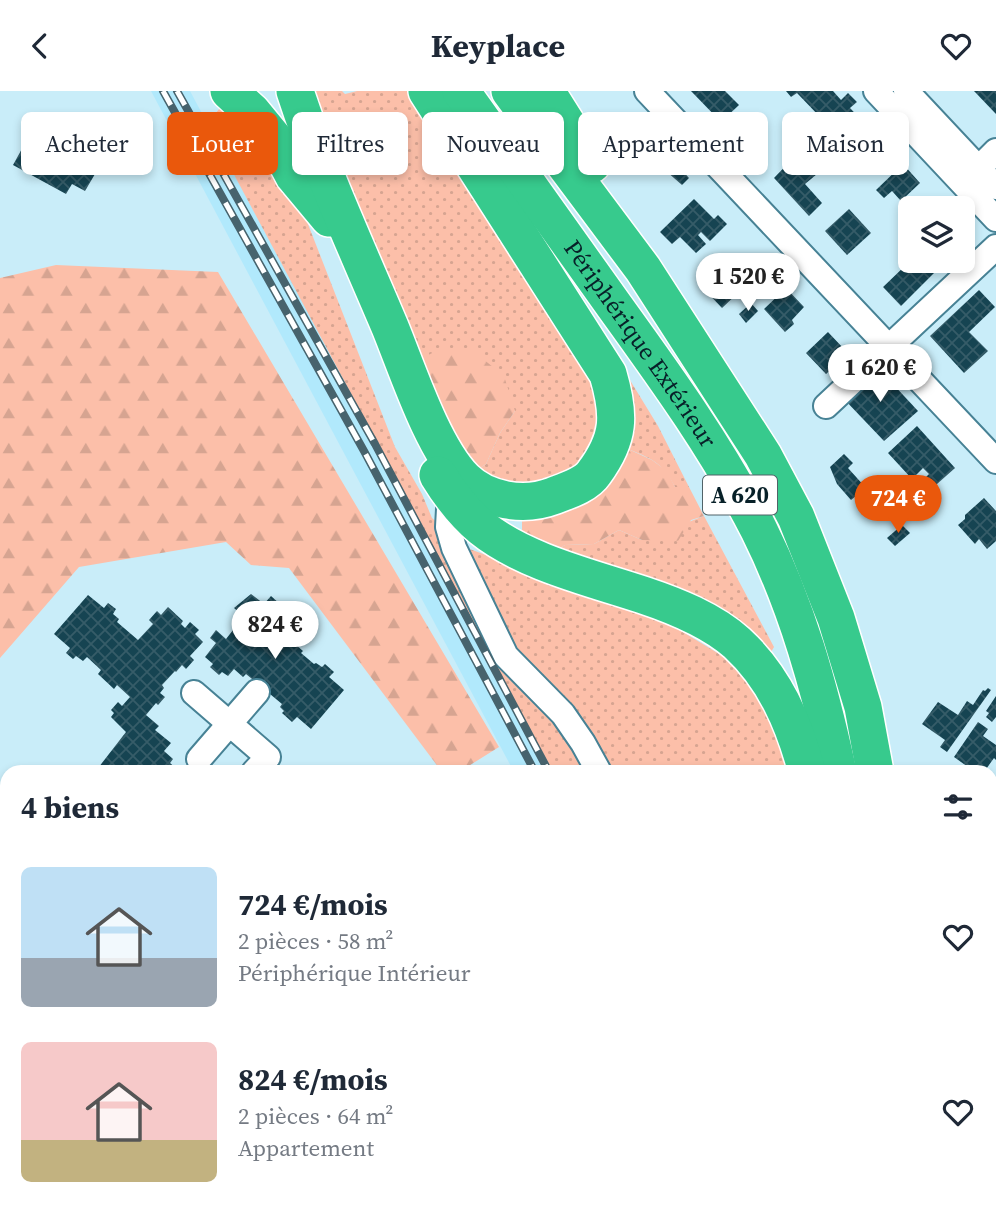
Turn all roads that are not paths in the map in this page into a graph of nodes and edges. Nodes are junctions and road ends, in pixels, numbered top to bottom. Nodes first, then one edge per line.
1 (229, 91) edge
2 (282, 91) edge
3 (295, 91) edge
4 (427, 91) edge
5 (461, 91) edge
6 (510, 91) edge
7 (546, 91) edge
8 (647, 91) edge
9 (876, 91) edge
10 (906, 91) edge
11 (996, 151) edge
12 (978, 169) junction
13 (996, 187) edge
14 (329, 218) junction
15 (996, 219) edge
16 (996, 247) edge
17 (643, 269) junction
18 (888, 347) junction
19 (826, 405) dead end
20 (996, 461) edge
21 (450, 491) junction
22 (257, 692) dead end
23 (194, 693) dead end
24 (230, 724) junction
25 (199, 759) dead end
26 (261, 765) edge
27 (595, 765) edge
28 (805, 765) edge
29 (837, 765) edge
30 (874, 765) edge

1 - 14 highway
2 - 14 highway
3 - 4 highway
5 - 29 highway, Périphérique Extérieur / A 620
6 - 17 highway, A 620
7 - 17 highway
8 - 18 street
9 - 15 street
10 - 12 street
11 - 12 street
12 - 13 street
14 - 21 highway
16 - 18 street
17 - 30 highway, A 620
18 - 19 street
18 - 20 street
21 - 27 street
21 - 28 highway
22 - 24 street
23 - 24 street
24 - 25 street
24 - 26 street

